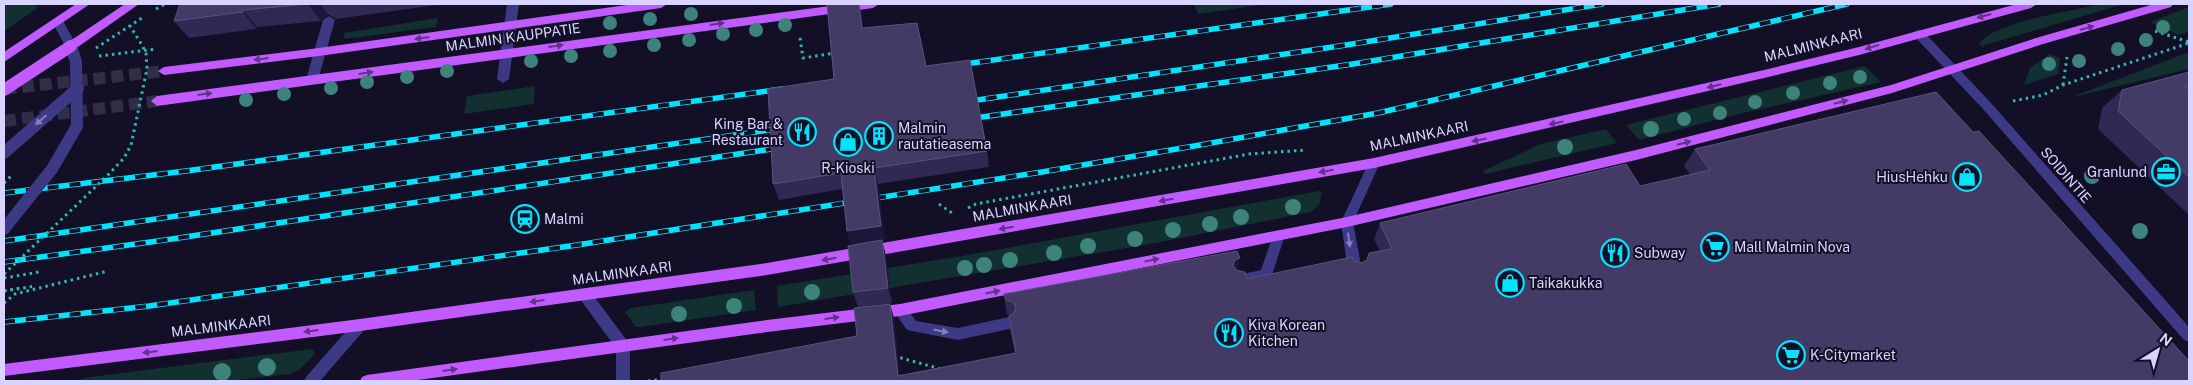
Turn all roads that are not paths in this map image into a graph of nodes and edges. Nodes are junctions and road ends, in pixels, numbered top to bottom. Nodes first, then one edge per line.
1 (84, 4) edge
2 (513, 4) edge
3 (661, 4) edge
4 (872, 4) edge
5 (2031, 4) edge
6 (2167, 4) edge
7 (130, 5) edge
8 (328, 20) dead end
9 (58, 22) junction
10 (512, 26) junction
11 (1919, 34) junction
12 (71, 46) junction
13 (320, 52) junction
14 (508, 53) junction
15 (4, 58) edge
16 (1952, 70) junction
17 (164, 71) tunnel mouth
18 (503, 79) dead end
19 (312, 80) junction
20 (78, 88) junction
21 (4, 90) edge
22 (157, 100) tunnel mouth
23 (4, 153) edge
24 (1374, 163) junction
25 (1347, 222) junction
26 (4, 228) edge
27 (1279, 235) junction
28 (1355, 271) edge
29 (1239, 280) edge
30 (585, 294) junction
31 (900, 310) junction
32 (1009, 323) edge
33 (360, 325) junction
34 (2189, 336) edge
35 (623, 346) junction
36 (4, 370) edge
37 (311, 381) edge
38 (367, 381) edge
39 (623, 381) edge

1 - 9 main road
2 - 10 street
3 - 10 main road, MALMIN KAUPPATIE
14 -> 4 main road, MALMIN KAUPPATIE
5 -> 11 main road, MALMINKAARI
16 -> 6 main road
7 - 12 main road
8 - 13 street
9 - 12 street
9 - 15 main road
10 -> 13 main road, MALMIN KAUPPATIE
10 - 14 street
11 - 16 street, SOIDINTIE
11 -> 24 main road, MALMINKAARI
12 - 20 street, bridge
12 - 21 main road, bridge
13 -> 17 main road, MALMIN KAUPPATIE
13 - 19 street
14 - 18 street
19 -> 14 main road, MALMIN KAUPPATIE
25 -> 16 main road
16 - 34 street, SOIDINTIE
22 -> 19 main road, MALMIN KAUPPATIE
20 -> 23 street, bridge
20 - 26 street, bridge
24 - 25 street
24 -> 30 main road, MALMINKAARI
25 - 27 main road
25 -> 28 street
27 - 29 street
31 -> 27 main road
30 -> 33 main road, MALMINKAARI
30 - 35 street
31 -> 32 street
35 -> 31 main road
33 -> 36 main road, MALMINKAARI
33 - 37 street
38 -> 35 main road
35 - 39 street

